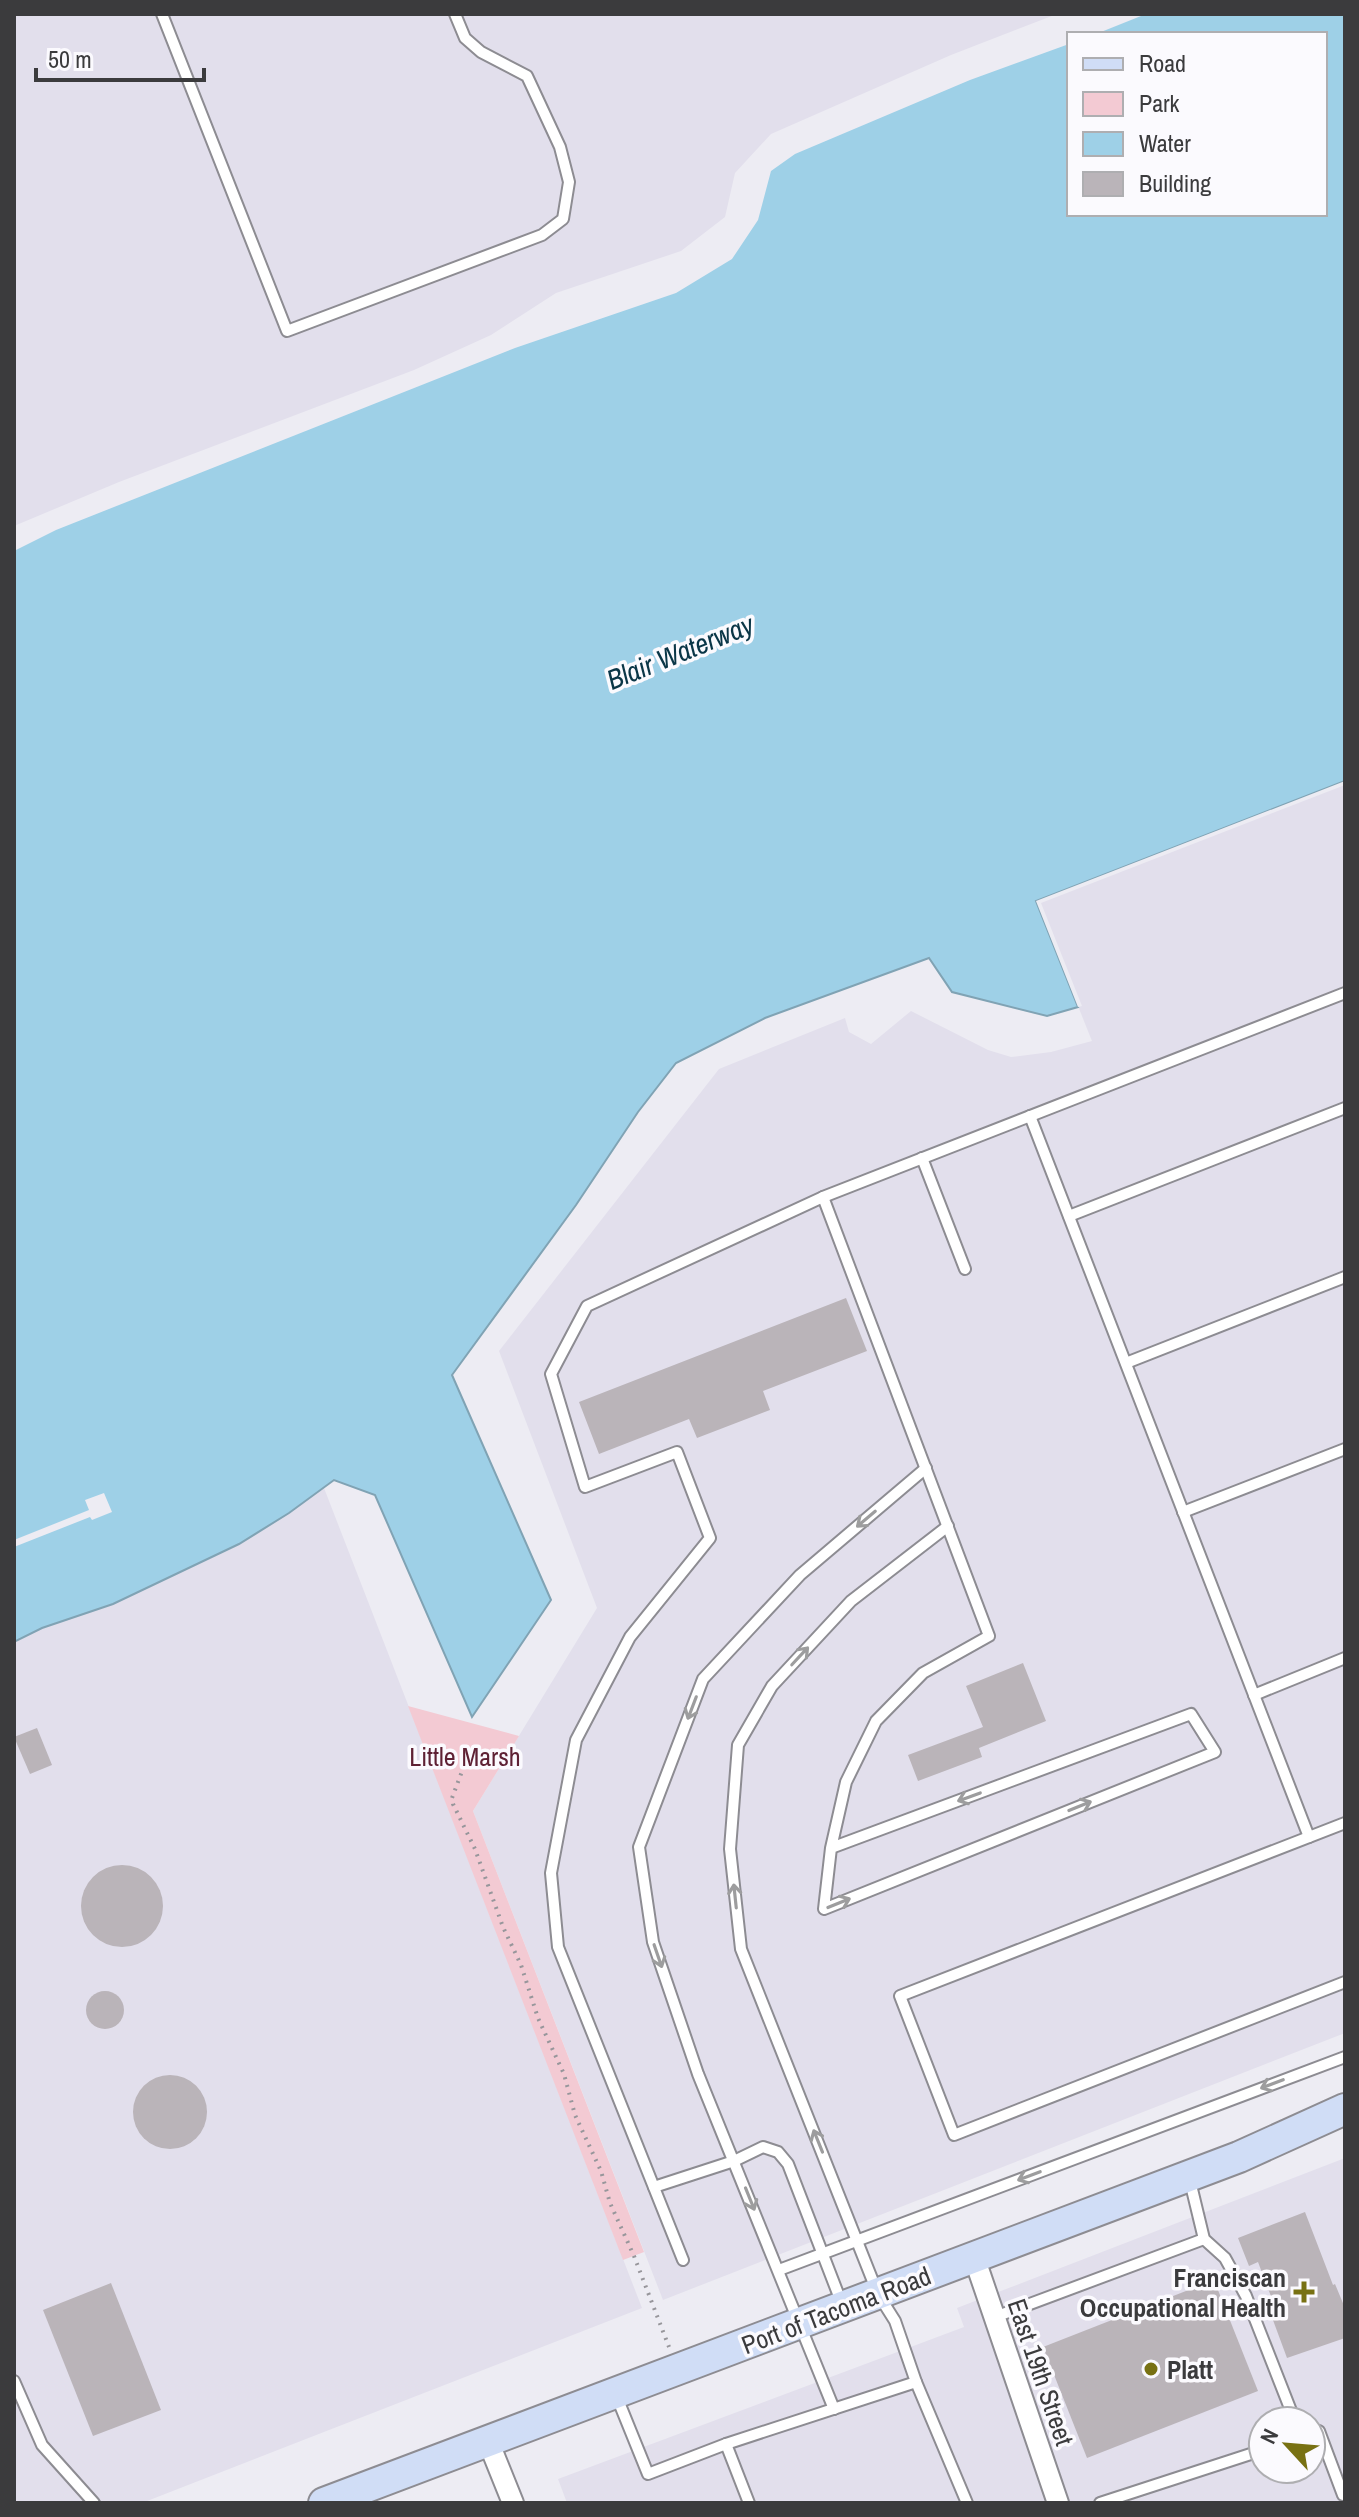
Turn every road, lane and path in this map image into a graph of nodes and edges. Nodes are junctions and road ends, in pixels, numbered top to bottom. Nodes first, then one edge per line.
1 (162, 14) edge
2 (455, 14) edge
3 (1345, 993) edge
4 (1345, 1108) edge
5 (1030, 1116) junction
6 (922, 1158) junction
7 (823, 1197) junction
8 (1069, 1216) junction
9 (965, 1269) dead end
10 (1345, 1277) edge
11 (1126, 1363) junction
12 (1345, 1449) edge
13 (926, 1468) junction
14 (1183, 1512) junction
15 (948, 1526) junction
16 (1345, 1658) edge
17 (1254, 1695) junction
18 (464, 1766) dead end
19 (1345, 1823) edge
20 (1309, 1837) junction
21 (831, 1848) junction
22 (1345, 1982) edge
23 (1345, 2057) edge
24 (1345, 2109) edge
25 (734, 2161) junction
26 (1189, 2176) junction
27 (654, 2187) junction
28 (858, 2239) junction
29 (1204, 2239) junction
30 (822, 2252) junction
31 (974, 2257) junction
32 (683, 2260) dead end
33 (779, 2270) junction
34 (878, 2294) junction
35 (842, 2306) junction
36 (995, 2317) junction
37 (801, 2323) junction
38 (678, 2370) junction
39 (14, 2381) edge
40 (916, 2382) junction
41 (615, 2394) junction
42 (1289, 2405) edge
43 (834, 2409) junction
44 (488, 2441) junction
45 (726, 2444) junction
46 (1327, 2452) edge
47 (1247, 2455) edge
48 (1345, 2494) edge
49 (94, 2503) edge
50 (324, 2503) edge
51 (513, 2503) edge
52 (749, 2503) edge
53 (967, 2503) edge
54 (1058, 2503) edge
55 (1100, 2503) edge

1 - 2 lane
3 - 5 lane
4 - 8 lane
5 - 6 lane
5 - 8 lane
6 - 7 lane
6 - 9 lane
7 - 13 lane
7 - 27 lane
8 - 11 lane
10 - 11 lane
11 - 14 lane
12 - 14 lane
13 - 15 lane
13 -> 25 lane
14 - 17 lane
15 - 21 lane
28 -> 15 lane
16 - 17 lane
17 - 20 lane
18 - 38 path
19 - 20 lane
20 - 22 lane
21 -> 21 lane
23 -> 28 lane
24 - 26 main road, Port of Tacoma Road
25 - 27 lane
25 - 30 lane
25 -> 33 lane
26 - 29 lane
26 - 31 main road, Port of Tacoma Road
27 - 32 lane
28 - 30 lane
28 - 34 lane
29 - 36 lane
29 - 42 lane
30 - 33 lane
30 - 35 lane
31 - 34 main road, Port of Tacoma Road
31 - 36 street, East 19th Street
33 - 37 lane
34 - 35 main road, Port of Tacoma Road
34 - 40 lane
35 - 37 main road, Port of Tacoma Road
36 - 54 street, East 19th Street
37 - 38 main road, Port of Tacoma Road
37 - 43 lane
38 - 41 main road, Port of Tacoma Road
39 - 49 lane
40 - 43 lane
40 - 53 lane
41 - 44 main road, Port of Tacoma Road
41 - 45 lane
43 - 45 lane
44 - 50 main road, Port of Tacoma Road
44 - 51 street
45 - 52 lane
46 - 48 lane
47 - 55 lane

